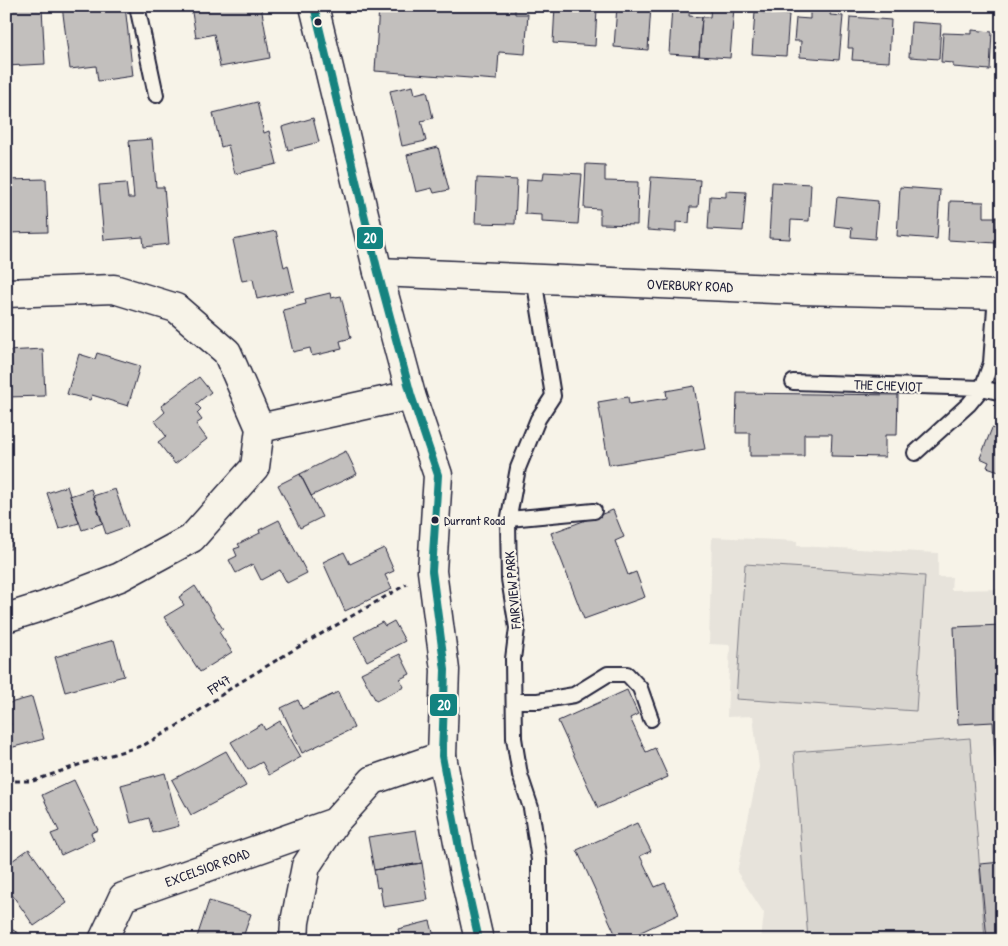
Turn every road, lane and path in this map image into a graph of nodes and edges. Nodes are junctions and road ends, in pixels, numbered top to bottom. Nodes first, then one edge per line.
1 (138, 6) edge
2 (314, 6) edge
3 (156, 95) dead end
4 (378, 272) junction
5 (534, 278) junction
6 (6, 293) edge
7 (999, 294) edge
8 (794, 382) dead end
9 (982, 388) junction
10 (1002, 393) edge
11 (411, 395) junction
12 (260, 428) junction
13 (915, 453) dead end
14 (594, 511) dead end
15 (509, 519) junction
16 (432, 571) junction
17 (6, 618) edge
18 (514, 700) junction
19 (651, 718) dead end
20 (442, 756) junction
21 (6, 781) edge
22 (335, 822) junction
23 (103, 940) edge
24 (294, 940) edge
25 (479, 940) edge
26 (538, 940) edge

1 - 3 lane
2 - 4 street
4 - 5 street, OVERBURY ROAD
4 - 11 street
5 - 7 street, OVERBURY ROAD
5 - 15 lane, FAIRVIEW PARK
6 - 12 street
7 - 9 lane
8 - 9 lane, THE CHEVIOT
9 - 10 lane, THE CHEVIOT
9 - 13 lane
11 - 12 street
11 - 16 street
12 - 17 street
14 - 15 lane
15 - 18 lane, FAIRVIEW PARK
16 - 20 street
16 - 21 path, FP47
18 - 19 lane
18 - 26 lane, FAIRVIEW PARK
20 - 22 street
20 - 25 street
22 - 23 street, EXCELSIOR ROAD
22 - 24 street

